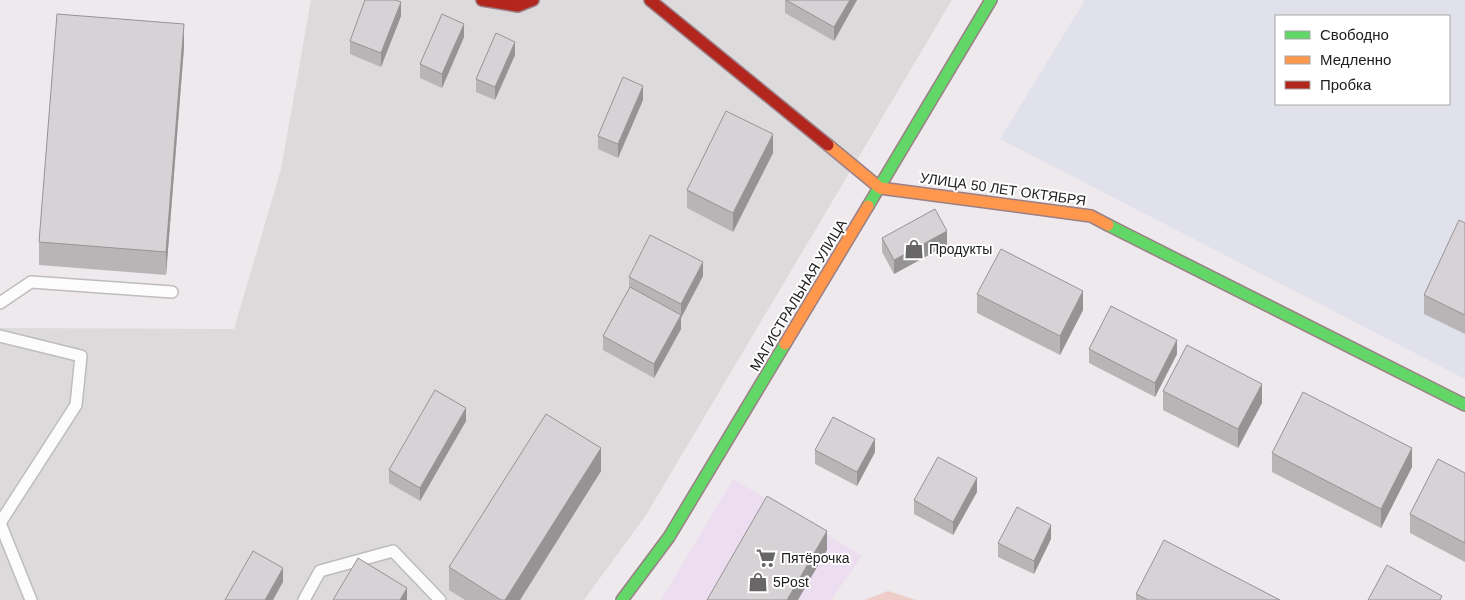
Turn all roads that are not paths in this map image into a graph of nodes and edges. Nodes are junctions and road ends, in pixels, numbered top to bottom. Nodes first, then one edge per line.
1 (482, 0) edge
2 (533, 0) edge
3 (650, 0) edge
4 (991, 0) edge
5 (880, 188) junction
6 (172, 292) dead end
7 (0, 302) edge
8 (0, 336) edge
9 (1465, 405) edge
10 (0, 523) edge
11 (31, 600) edge
12 (304, 600) edge
13 (440, 600) edge
14 (622, 600) edge

1 - 2 street
3 - 5 street
4 - 5 street, МАГИСТРАЛЬНАЯ УЛИЦА
5 - 9 street, УЛИЦА 50 ЛЕТ ОКТЯБРЯ
5 - 14 street, МАГИСТРАЛЬНАЯ УЛИЦА
6 - 7 lane
8 - 10 lane
10 - 11 lane
12 - 13 lane

